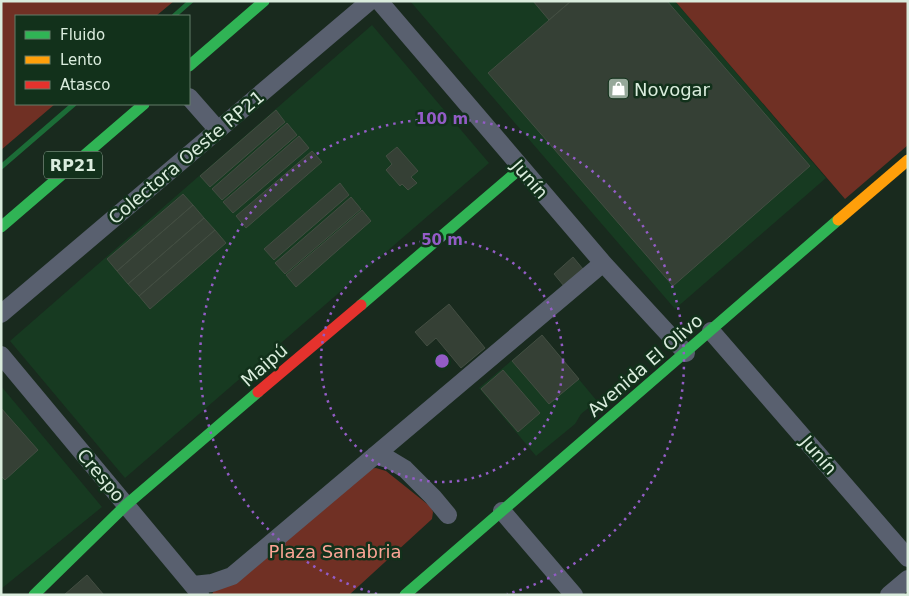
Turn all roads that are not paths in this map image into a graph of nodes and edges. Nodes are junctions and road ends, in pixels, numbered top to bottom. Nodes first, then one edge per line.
1 (264, 1) edge
2 (370, 1) edge
3 (379, 1) edge
4 (190, 65) edge
5 (190, 99) edge
6 (143, 105) edge
7 (218, 130) junction
8 (908, 160) edge
9 (521, 168) junction
10 (1, 227) edge
11 (603, 263) junction
12 (1, 314) edge
13 (712, 331) junction
14 (686, 353) junction
15 (1, 355) edge
16 (375, 455) junction
17 (126, 505) junction
18 (502, 511) junction
19 (448, 515) dead end
20 (908, 558) edge
21 (908, 579) edge
22 (196, 590) edge
23 (34, 595) edge
24 (405, 595) edge
25 (574, 595) edge
26 (889, 595) edge

1 - 4 street
2 - 7 street, Colectora Oeste RP21
3 - 9 street, Junín
5 - 7 street
6 - 10 street, RP21
7 - 12 street, Colectora Oeste RP21
8 - 13 street, Avenida El Olivo
9 - 11 street, Junín
9 - 17 street, Maipú
11 - 14 street, Junín
11 - 16 street
13 - 14 street, Avenida El Olivo
13 - 20 street, Junín
14 - 18 street, Avenida El Olivo
15 - 17 street, Crespo
16 - 19 street
16 - 22 street
17 - 22 street, Crespo
17 - 23 street, Maipú
18 - 24 street, Avenida El Olivo
18 - 25 street
21 - 26 street

